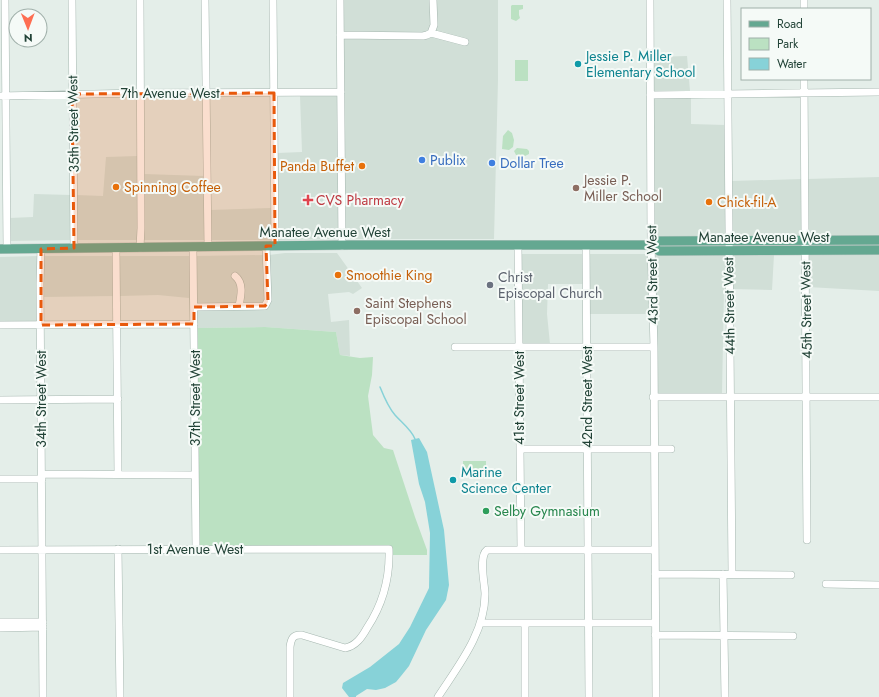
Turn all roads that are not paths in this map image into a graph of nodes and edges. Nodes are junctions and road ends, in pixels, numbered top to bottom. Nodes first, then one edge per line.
1 (5, 0) edge
2 (72, 0) edge
3 (140, 0) edge
4 (205, 0) edge
5 (273, 0) edge
6 (340, 0) edge
7 (433, 0) edge
8 (650, 0) edge
9 (727, 0) edge
10 (431, 33) junction
11 (340, 35) junction
12 (466, 42) dead end
13 (804, 80) edge
14 (341, 92) junction
15 (879, 92) edge
16 (141, 93) junction
17 (206, 93) junction
18 (274, 93) junction
19 (72, 94) junction
20 (650, 94) junction
21 (728, 94) junction
22 (804, 94) junction
23 (3, 96) edge
24 (879, 240) edge
25 (518, 245) junction
26 (586, 245) junction
27 (651, 245) junction
28 (805, 245) junction
29 (270, 246) junction
30 (342, 246) junction
31 (729, 246) junction
32 (208, 247) junction
33 (74, 248) junction
34 (116, 248) junction
35 (140, 248) junction
36 (193, 248) junction
37 (3, 249) edge
38 (41, 249) junction
39 (879, 250) edge
40 (235, 276) dead end
41 (239, 306) junction
42 (194, 307) junction
43 (118, 324) junction
44 (194, 324) junction
45 (41, 325) junction
46 (0, 326) edge
47 (519, 347) junction
48 (587, 347) junction
49 (654, 347) junction
50 (455, 348) dead end
51 (653, 397) junction
52 (806, 397) junction
53 (879, 397) edge
54 (730, 398) junction
55 (41, 399) junction
56 (118, 399) junction
57 (0, 400) edge
58 (520, 449) junction
59 (587, 449) junction
60 (654, 449) junction
61 (670, 449) dead end
62 (118, 474) junction
63 (195, 475) junction
64 (42, 476) junction
65 (0, 479) edge
66 (808, 540) dead end
67 (42, 549) junction
68 (118, 549) junction
69 (196, 549) junction
70 (0, 550) edge
71 (520, 550) junction
72 (588, 550) junction
73 (655, 550) junction
74 (655, 574) junction
75 (723, 574) junction
76 (732, 574) junction
77 (791, 575) dead end
78 (826, 584) dead end
79 (879, 585) edge
80 (0, 622) edge
81 (481, 623) junction
82 (655, 623) junction
83 (525, 624) junction
84 (588, 624) junction
85 (43, 625) junction
86 (0, 628) edge
87 (655, 635) junction
88 (724, 636) junction
89 (794, 636) dead end
90 (44, 697) edge
91 (120, 697) edge
92 (290, 697) edge
93 (438, 697) edge
94 (525, 697) edge
95 (589, 697) edge
96 (656, 697) edge
97 (725, 697) edge

1 - 23 street
2 - 19 street, 35th Street West
3 - 16 street
4 - 17 street
5 - 18 street
6 - 11 street
7 - 10 street
8 - 20 street, 43rd Street West
9 - 21 street, 44th Street West
10 - 11 street
10 - 12 street
11 - 14 street
13 - 22 street, 45th Street West
14 - 18 street, 7th Avenue West
14 - 30 street
15 - 22 street
16 - 17 street, 7th Avenue West
16 - 19 street, 7th Avenue West
16 - 35 street
17 - 18 street, 7th Avenue West
17 - 32 street
18 - 29 street
19 - 23 street, 7th Avenue West
19 - 33 street, 35th Street West
20 - 21 street
20 - 27 street, 43rd Street West
21 - 22 street
21 - 31 street, 44th Street West
22 - 28 street, 45th Street West
23 - 37 street
24 - 28 main road, Manatee Avenue West
25 - 26 main road, Manatee Avenue West
25 - 30 main road, Manatee Avenue West
25 - 47 street, 41st Street West
26 - 27 main road, Manatee Avenue West
26 - 48 street, 42nd Street West
27 - 31 main road, Manatee Avenue West
27 - 49 street, 43rd Street West
28 - 31 main road, Manatee Avenue West
28 - 39 main road, Manatee Avenue West
28 - 52 street, 45th Street West
29 - 30 main road, Manatee Avenue West
29 - 32 main road, Manatee Avenue West
29 - 41 street
31 - 54 street, 44th Street West
32 - 36 main road, Manatee Avenue West
33 - 34 main road, Manatee Avenue West
33 - 38 main road, Manatee Avenue West
34 - 35 main road, Manatee Avenue West
34 - 43 street
35 - 36 main road, Manatee Avenue West
36 - 42 street, 37th Street West
37 - 38 main road, Manatee Avenue West
38 - 45 street, 34th Street West
40 - 41 street
41 - 42 street
42 - 44 street, 37th Street West
43 - 44 street
43 - 45 street
43 - 56 street
44 - 63 street, 37th Street West
45 - 46 street
45 - 55 street, 34th Street West
47 - 48 street
47 - 50 street
47 - 58 street, 41st Street West
48 - 49 street
48 - 59 street, 42nd Street West
49 - 51 street, 43rd Street West
51 - 54 street
51 - 60 street, 43rd Street West
52 - 53 street
52 - 54 street
52 - 66 street, 45th Street West
54 - 76 street, 44th Street West
55 - 56 street
55 - 57 street
55 - 64 street, 34th Street West
56 - 62 street
58 - 59 street
58 - 71 street, 41st Street West
59 - 60 street
59 - 72 street, 42nd Street West
60 - 61 street
60 - 73 street, 43rd Street West
62 - 63 street
62 - 64 street
63 - 69 street, 37th Street West
64 - 65 street
64 - 67 street, 34th Street West
67 - 68 street, 1st Avenue West
67 - 70 street, 1st Avenue West
67 - 85 street, 34th Street West
68 - 69 street, 1st Avenue West
68 - 91 street
69 - 92 street, 1st Avenue West
71 - 72 street
71 - 81 street
72 - 73 street
72 - 84 street, 42nd Street West
73 - 74 street, 43rd Street West
74 - 75 street
74 - 82 street, 43rd Street West
75 - 76 street
75 - 88 street
76 - 77 street
78 - 79 street
80 - 85 street
81 - 83 street
81 - 93 street
82 - 84 street
82 - 87 street, 43rd Street West
83 - 84 street
83 - 94 street
84 - 95 street, 42nd Street West
85 - 86 street
85 - 90 street, 34th Street West
87 - 88 street
87 - 96 street, 43rd Street West
88 - 89 street
88 - 97 street

